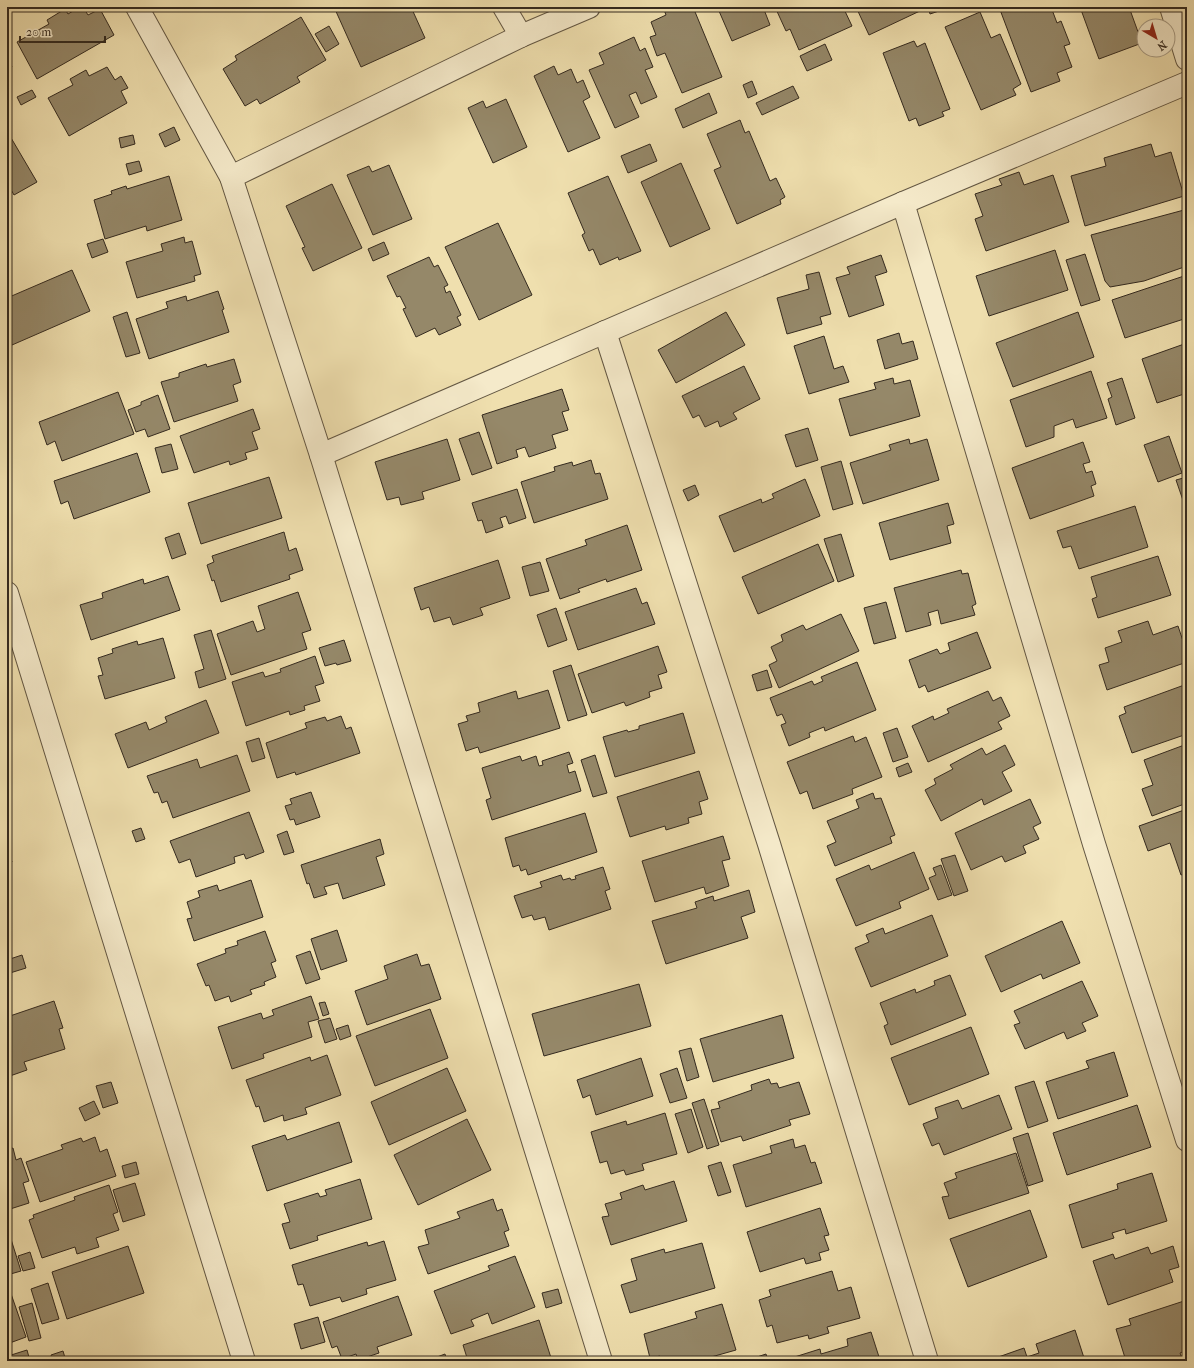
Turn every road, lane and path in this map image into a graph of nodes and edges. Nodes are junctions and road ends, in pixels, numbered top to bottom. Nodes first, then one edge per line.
1 (138, 7) edge
2 (504, 7) edge
3 (589, 7) edge
4 (1171, 7) edge
5 (520, 36) junction
6 (1187, 59) edge
7 (1187, 83) edge
8 (231, 177) junction
9 (903, 203) junction
10 (605, 332) junction
11 (321, 455) junction
12 (7, 593) edge
13 (1187, 1140) edge
14 (244, 1361) edge
15 (601, 1361) edge
16 (927, 1361) edge

1 - 8 street
2 - 5 street
3 - 5 street
4 - 6 street
5 - 8 street
7 - 9 street
8 - 11 street
9 - 10 street
9 - 13 street
10 - 11 street
10 - 16 street
11 - 15 street
12 - 14 street

